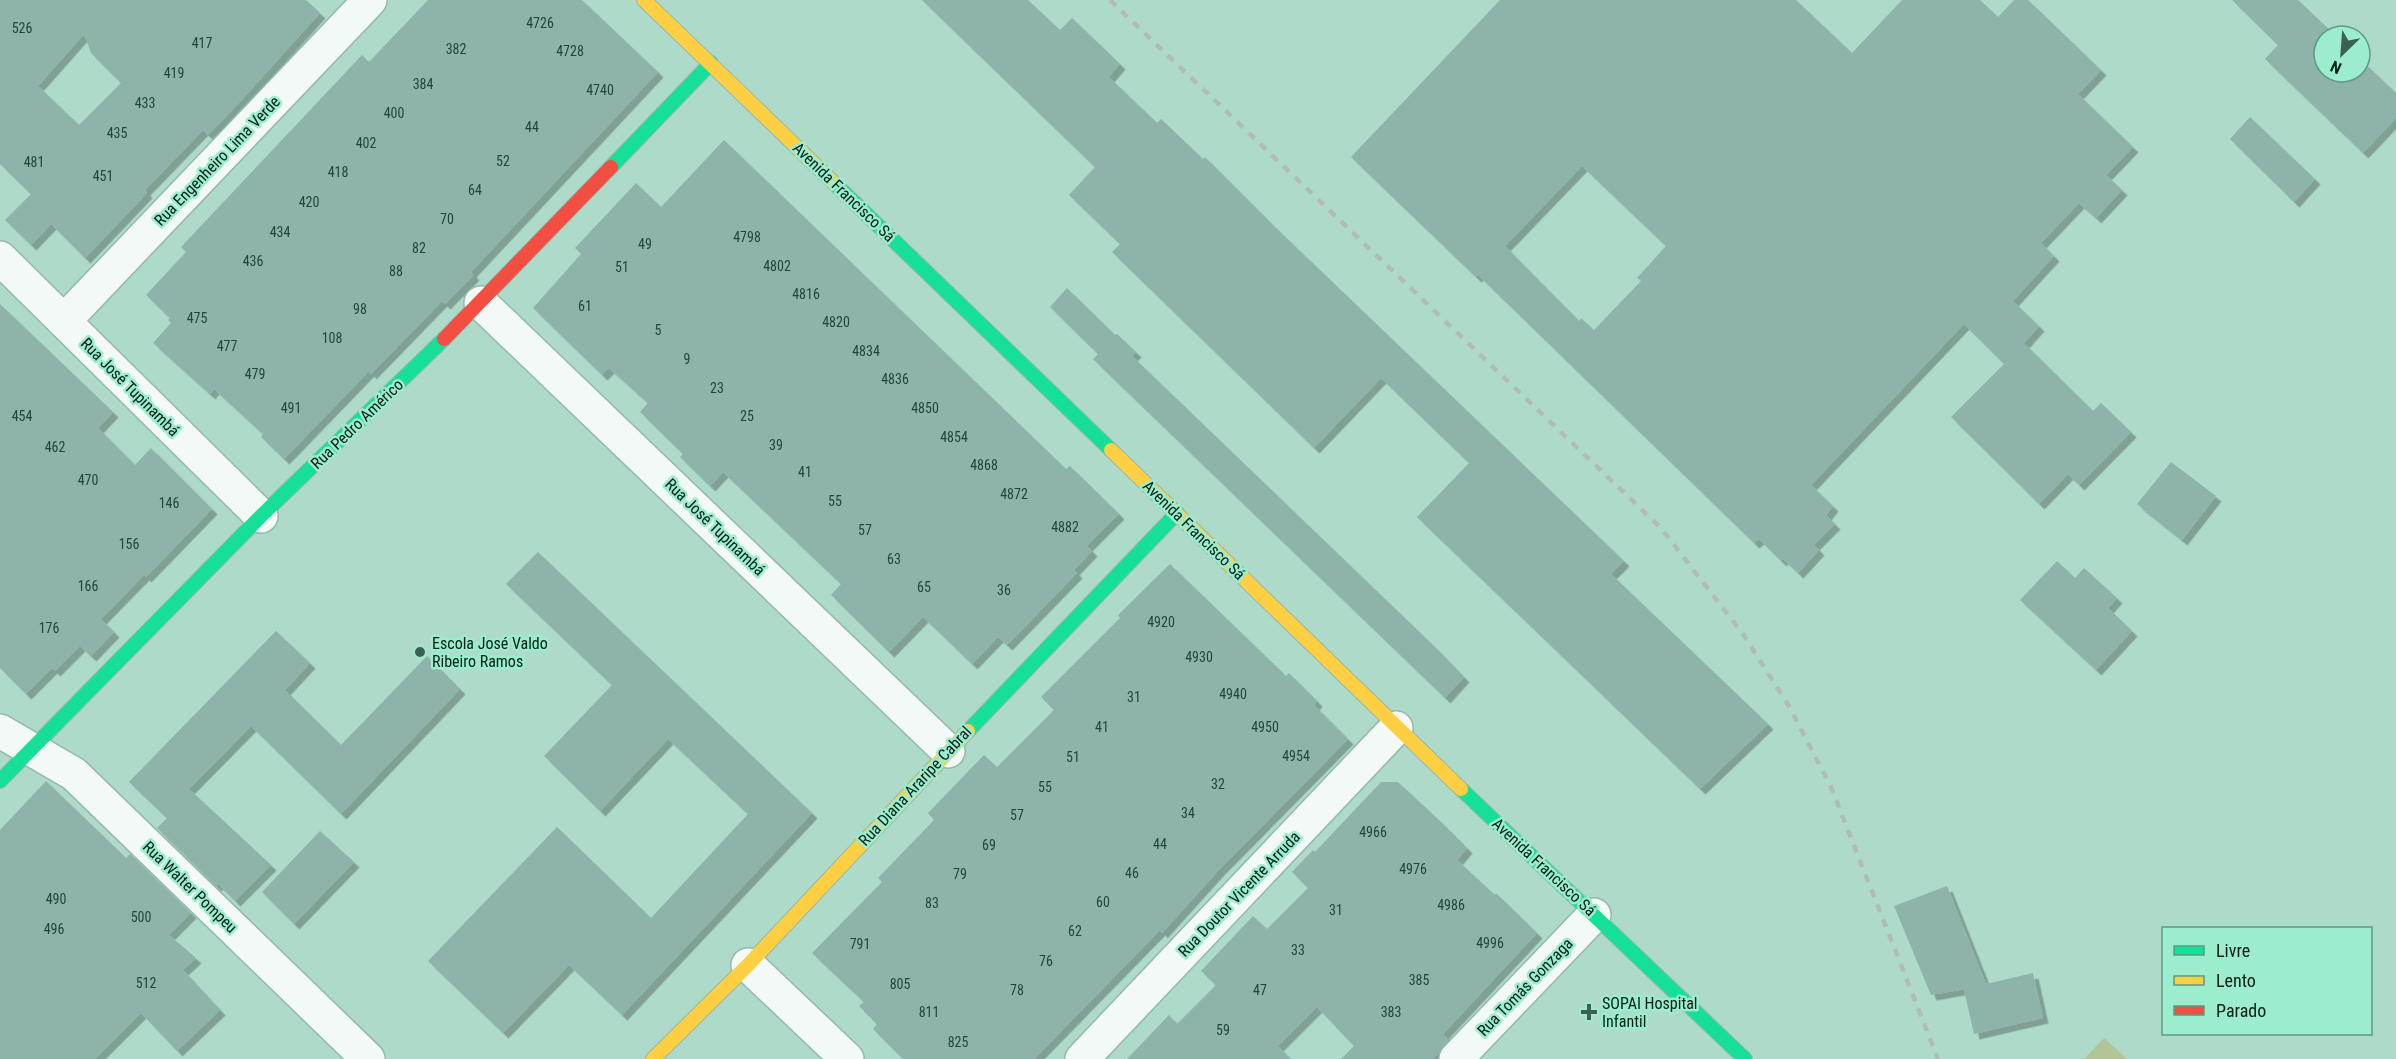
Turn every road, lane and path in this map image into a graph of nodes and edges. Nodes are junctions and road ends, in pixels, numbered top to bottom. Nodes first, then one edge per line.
1 (370, 0) edge
2 (644, 0) edge
3 (711, 63) junction
4 (0, 258) edge
5 (481, 303) junction
6 (64, 321) junction
7 (1177, 513) junction
8 (261, 516) junction
9 (1396, 728) junction
10 (0, 731) edge
11 (32, 749) junction
12 (948, 751) junction
13 (0, 781) edge
14 (1594, 915) junction
15 (748, 965) junction
16 (368, 1059) edge
17 (653, 1059) edge
18 (847, 1059) edge
19 (1082, 1059) edge
20 (1456, 1059) edge
21 (1745, 1059) edge

1 - 6 street, Rua Engenheiro Lima Verde
2 - 3 street, Avenida Francisco Sá
3 - 5 street, Rua Pedro Américo
3 - 7 street, Avenida Francisco Sá
4 - 6 street, Rua José Tupinambá
5 - 8 street, Rua Pedro Américo
5 - 12 street, Rua José Tupinambá
6 - 8 street, Rua José Tupinambá
7 - 9 street, Avenida Francisco Sá
7 - 12 street, Rua Diana Araripe Cabral
8 - 11 street, Rua Pedro Américo
9 - 14 street, Avenida Francisco Sá
9 - 19 street, Rua Doutor Vicente Arruda
10 - 11 street, Rua Walter Pompeu
11 - 13 street, Rua Pedro Américo
11 - 16 street, Rua Walter Pompeu
12 - 15 street, Rua Diana Araripe Cabral
14 - 20 street, Rua Tomás Gonzaga
14 - 21 street, Avenida Francisco Sá
15 - 17 street, Rua Diana Araripe Cabral
15 - 18 street

